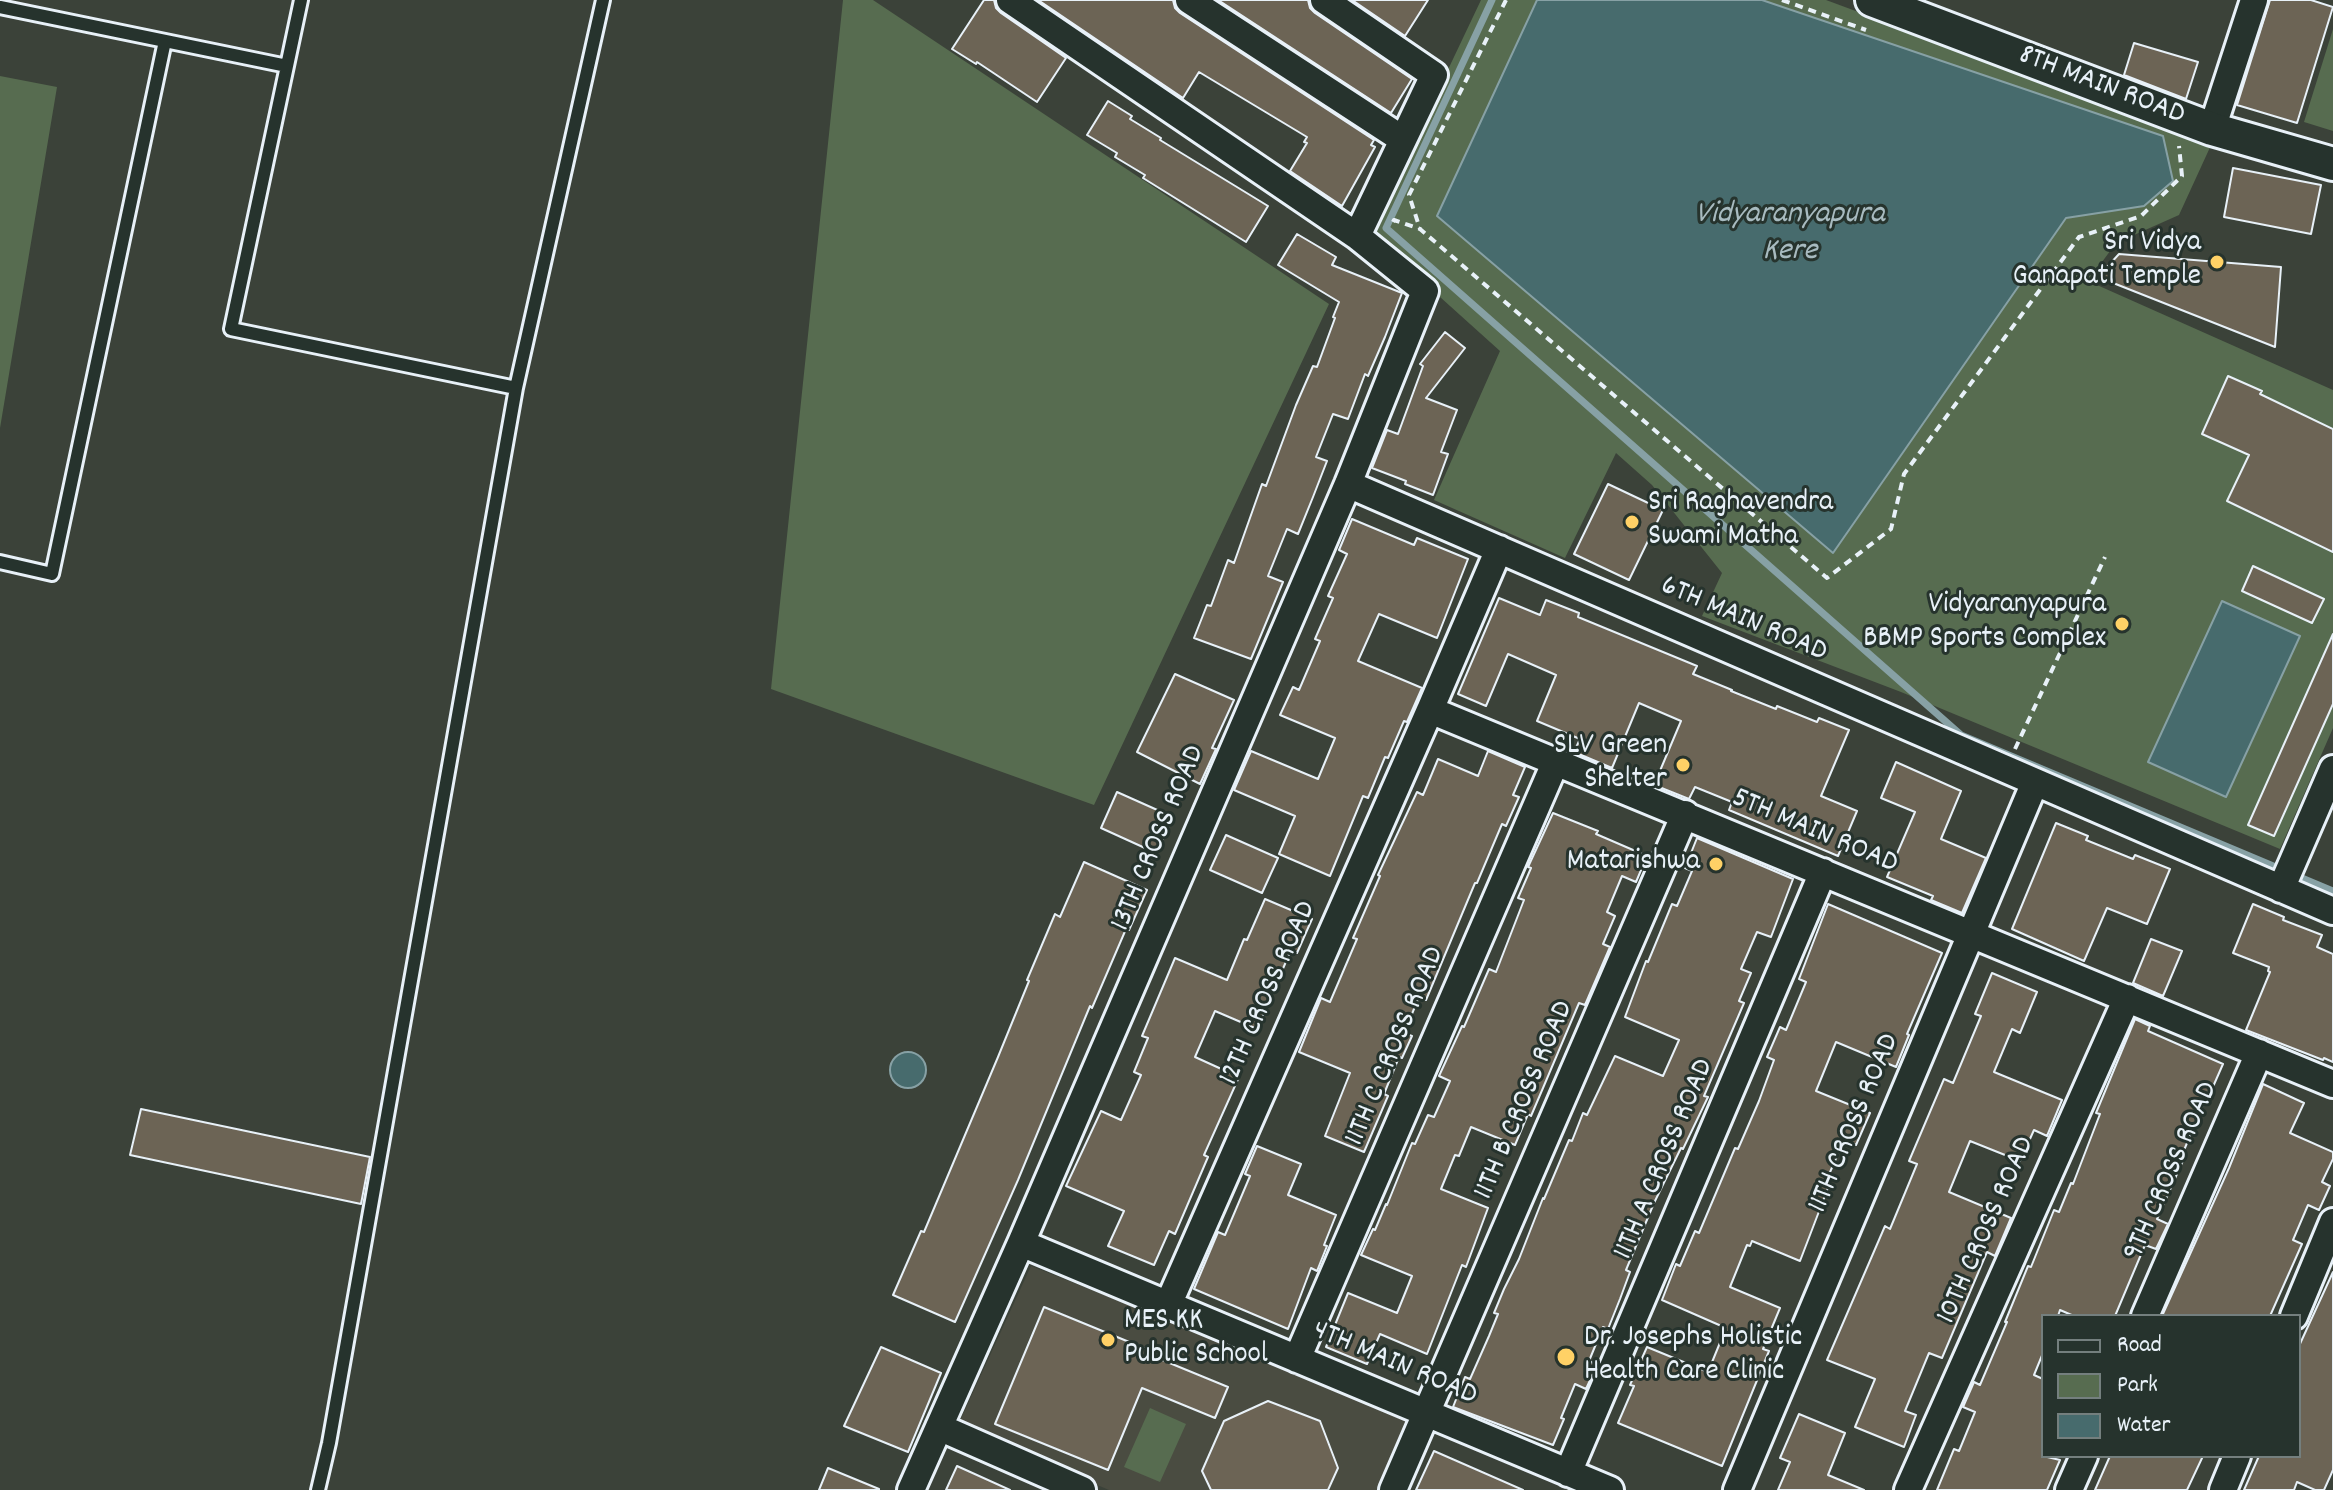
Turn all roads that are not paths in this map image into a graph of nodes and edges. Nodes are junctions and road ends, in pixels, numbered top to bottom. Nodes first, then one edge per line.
1 (301, 0) edge
2 (603, 0) edge
3 (1010, 0) edge
4 (1189, 0) edge
5 (1324, 0) edge
6 (2254, 0) edge
7 (0, 7) edge
8 (1871, 16) edge
9 (165, 41) junction
10 (287, 66) junction
11 (2212, 129) junction
12 (1402, 139) junction
13 (2333, 164) edge
14 (1367, 244) junction
15 (516, 388) junction
16 (1348, 484) junction
17 (1499, 549) junction
18 (0, 562) edge
19 (1430, 710) junction
20 (1556, 761) junction
21 (2333, 769) edge
22 (2035, 782) junction
23 (1685, 814) junction
24 (2290, 869) junction
25 (1823, 872) junction
26 (2333, 911) edge
27 (1971, 934) junction
28 (2127, 998) junction
29 (2259, 1053) junction
30 (2333, 1084) edge
31 (2333, 1222) edge
32 (1021, 1243) junction
33 (1168, 1305) junction
34 (2146, 1314) edge
35 (2295, 1314) edge
36 (1297, 1359) junction
37 (1426, 1413) junction
38 (939, 1427) junction
39 (2083, 1458) edge
40 (2236, 1458) edge
41 (1568, 1473) junction
42 (318, 1490) edge
43 (911, 1490) edge
44 (1082, 1490) edge
45 (1393, 1490) edge
46 (1610, 1490) edge
47 (1737, 1490) edge
48 (1908, 1490) edge
49 (2069, 1490) edge
50 (2223, 1490) edge

1 - 10 lane
2 - 15 lane
3 - 14 street
4 - 12 street
5 - 12 street
6 - 11 street
7 - 9 lane
8 - 11 street, 8TH MAIN ROAD
9 - 10 lane
9 - 18 lane
10 - 15 lane
11 - 13 street, 8TH MAIN ROAD
12 - 14 street
14 - 16 street, 13TH CROSS ROAD
15 - 42 lane
16 - 17 street, 6TH MAIN ROAD
16 - 32 street, 13TH CROSS ROAD
17 - 19 street
17 - 22 street, 6TH MAIN ROAD
19 - 20 street, 5TH MAIN ROAD
19 - 33 street, 12TH CROSS ROAD
20 - 23 street, 5TH MAIN ROAD
20 - 36 street, 11TH C CROSS ROAD
21 - 24 street
22 - 24 street, 6TH MAIN ROAD
22 - 27 street, 11TH CROSS ROAD
23 - 25 street, 5TH MAIN ROAD
23 - 37 street, 11TH B CROSS ROAD
24 - 26 street, 6TH MAIN ROAD
25 - 27 street, 5TH MAIN ROAD
25 - 41 street, 11TH A CROSS ROAD
27 - 28 street, 5TH MAIN ROAD
27 - 47 street, 11TH CROSS ROAD
28 - 29 street, 5TH MAIN ROAD
28 - 48 street, 10TH CROSS ROAD
29 - 30 street, 5TH MAIN ROAD
29 - 34 street, 9TH CROSS ROAD
31 - 35 street
32 - 33 street, 4TH MAIN ROAD
32 - 38 street, 13TH CROSS ROAD
33 - 36 street, 4TH MAIN ROAD
36 - 37 street, 4TH MAIN ROAD
37 - 41 street, 4TH MAIN ROAD
37 - 45 street, 11TH B CROSS ROAD
38 - 43 street, 13TH CROSS ROAD
38 - 44 street
39 - 49 street
40 - 50 street
41 - 46 street, 4TH MAIN ROAD

